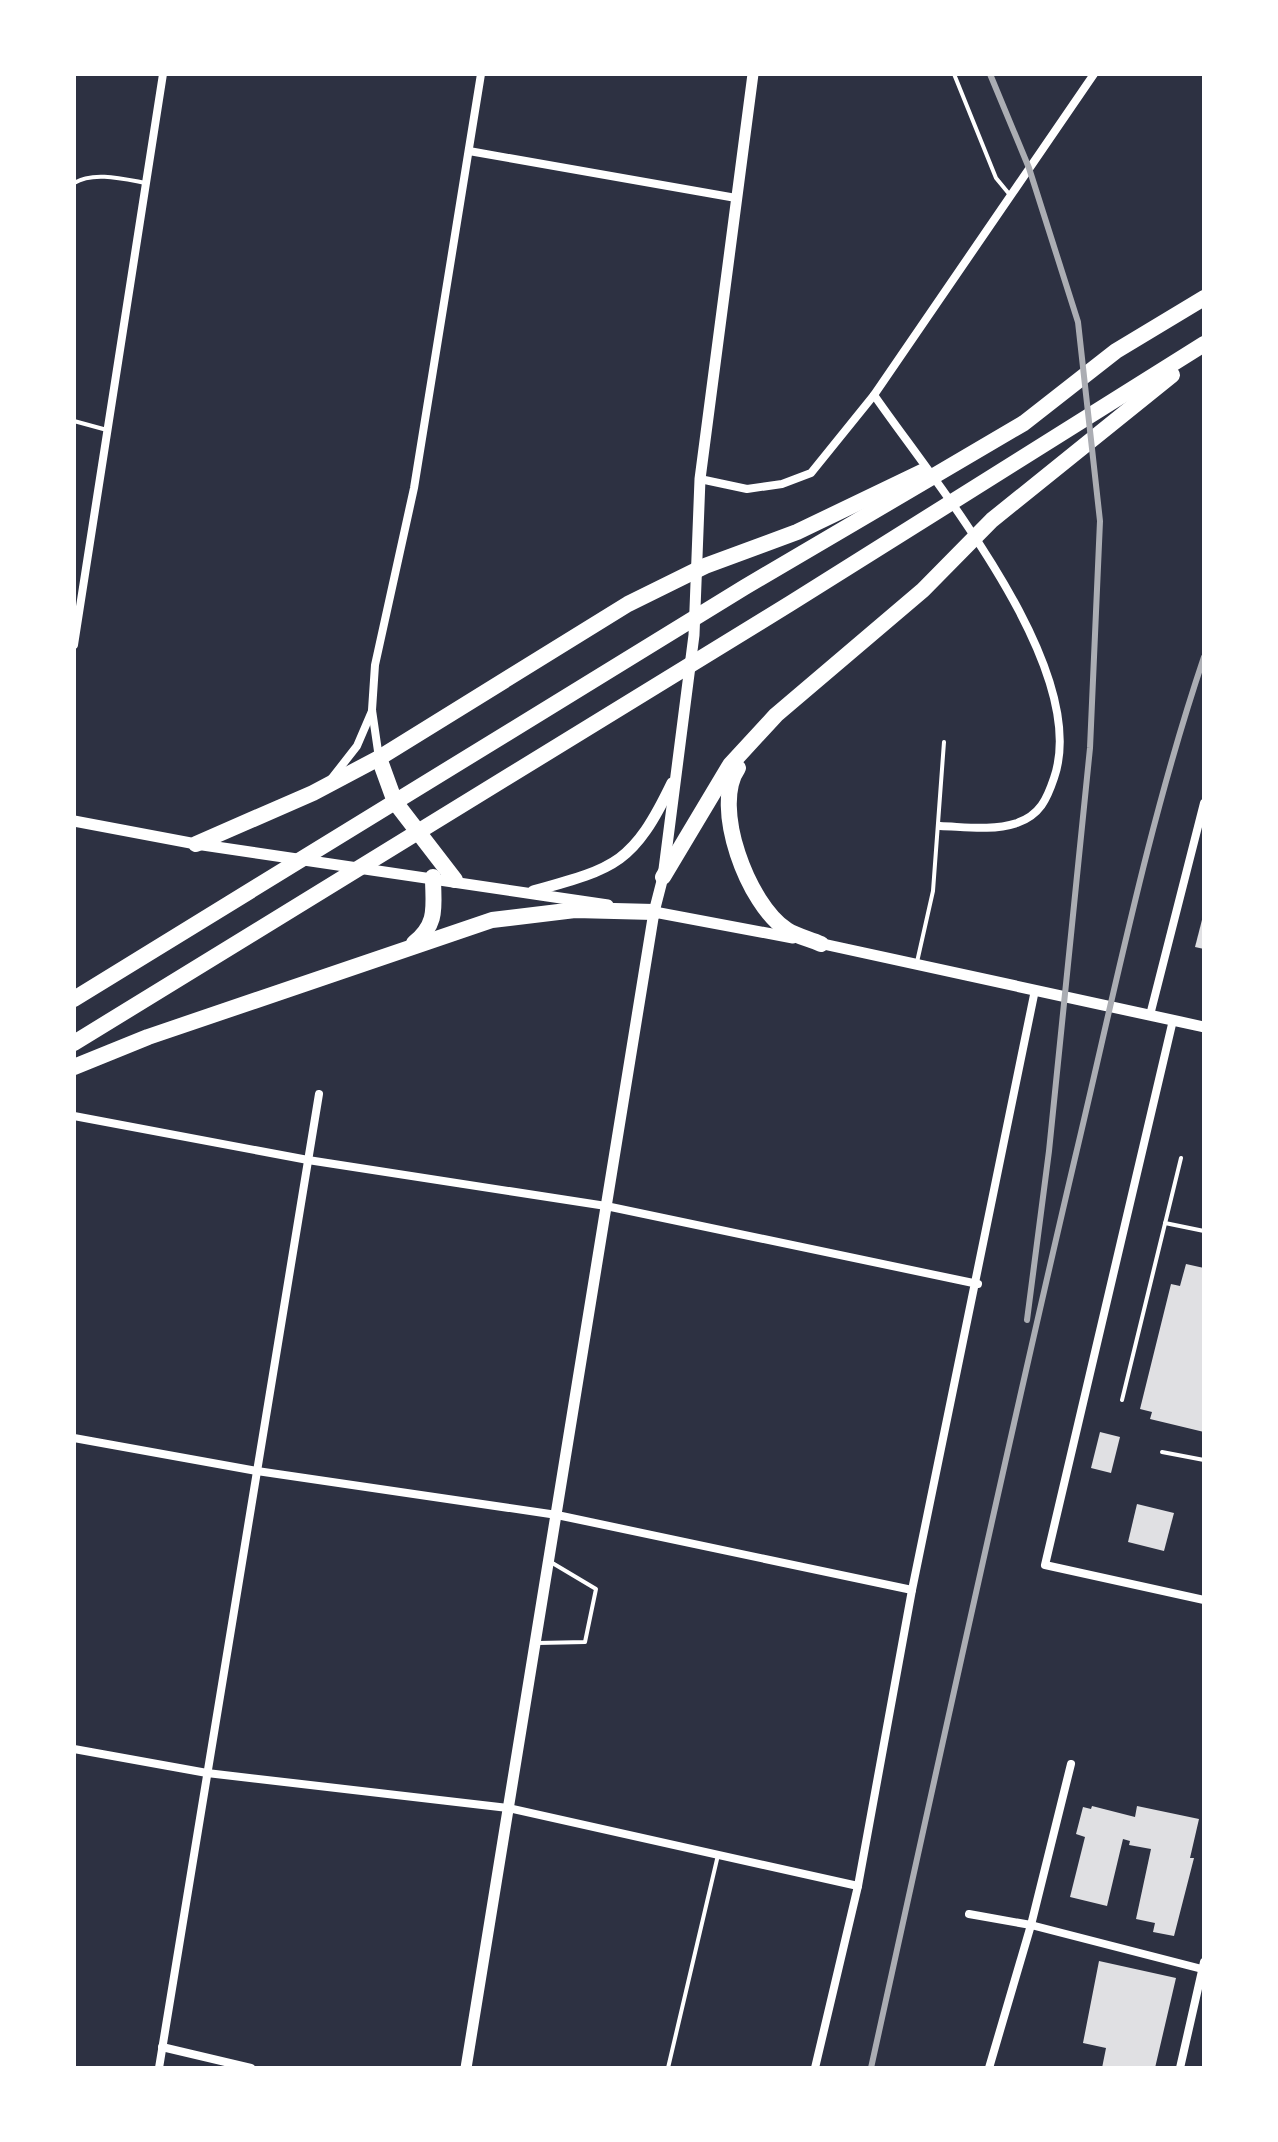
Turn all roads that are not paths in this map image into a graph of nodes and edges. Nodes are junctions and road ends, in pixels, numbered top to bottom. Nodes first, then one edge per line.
1 (163, 74) edge
2 (481, 74) edge
3 (753, 74) edge
4 (954, 74) edge
5 (1094, 74) edge
6 (469, 151) junction
7 (74, 183) edge
8 (146, 183) junction
9 (1010, 195) junction
10 (736, 198) junction
11 (1204, 298) edge
12 (1204, 346) edge
13 (874, 395) junction
14 (74, 421) edge
15 (1024, 423) junction
16 (107, 430) junction
17 (700, 479) junction
18 (78, 586) edge
19 (74, 645) edge
20 (372, 710) junction
21 (776, 715) junction
22 (944, 742) dead end
23 (379, 758) junction
24 (676, 776) junction
25 (327, 784) junction
26 (1204, 803) edge
27 (74, 821) edge
28 (940, 826) junction
29 (196, 844) junction
30 (433, 877) junction
31 (663, 877) junction
32 (455, 880) junction
33 (529, 892) junction
34 (654, 912) junction
35 (821, 944) junction
36 (407, 948) junction
37 (916, 964) junction
38 (1035, 990) junction
39 (74, 999) edge
40 (1150, 1015) junction
41 (1173, 1020) junction
42 (1204, 1027) edge
43 (74, 1043) edge
44 (74, 1067) edge
45 (319, 1094) dead end
46 (74, 1116) edge
47 (1181, 1158) dead end
48 (308, 1160) junction
49 (606, 1206) junction
50 (1165, 1223) junction
51 (1204, 1231) edge
52 (978, 1284) junction
53 (1122, 1400) dead end
54 (74, 1438) edge
55 (1162, 1452) dead end
56 (1204, 1460) edge
57 (257, 1471) junction
58 (557, 1515) junction
59 (549, 1561) junction
60 (912, 1590) junction
61 (1204, 1600) edge
62 (536, 1643) junction
63 (74, 1749) edge
64 (1071, 1764) dead end
65 (207, 1773) junction
66 (508, 1808) junction
67 (718, 1855) junction
68 (858, 1886) junction
69 (969, 1914) dead end
70 (1031, 1925) junction
71 (1203, 1966) edge
72 (162, 2047) junction
73 (159, 2068) edge
74 (251, 2068) edge
75 (466, 2068) edge
76 (668, 2068) edge
77 (815, 2068) edge
78 (989, 2068) edge
79 (1180, 2068) edge

1 - 8 street
2 - 6 street
3 - 10 street
4 - 9 lane
5 - 9 street
6 - 10 street
6 - 20 street
7 - 8 lane
8 - 16 street
9 - 13 street
10 - 17 street
11 - 15 highway
12 - 21 highway
12 - 43 highway
13 - 17 street
13 - 28 street
14 - 16 lane
15 - 23 highway
15 - 39 highway
16 - 18 street
17 - 24 street
18 - 19 street
20 - 23 street
20 - 25 street
21 - 31 highway
21 - 35 highway
22 - 28 lane
23 - 25 highway
23 - 32 highway
24 - 31 street
24 - 33 street
25 - 29 highway
26 - 40 street
27 - 29 street
28 - 37 lane
29 - 30 street
30 - 32 street
30 - 36 highway
31 - 34 street
32 - 33 street
33 - 34 street
34 - 35 street
34 - 36 highway
34 - 49 street
35 - 37 street
36 - 44 highway
37 - 38 street
38 - 40 street
38 - 52 street
40 - 41 street
41 - 42 street
41 - 61 street
45 - 48 street
46 - 48 street
47 - 50 lane
48 - 49 street
48 - 57 street
49 - 52 street
49 - 58 street
50 - 51 lane
50 - 53 lane
52 - 60 street
54 - 57 street
55 - 56 lane
57 - 58 street
57 - 65 street
58 - 59 street
58 - 60 street
59 - 62 street
59 - 62 lane
60 - 68 street
62 - 66 street
63 - 65 street
64 - 70 street
65 - 66 street
65 - 72 street
66 - 67 street
66 - 75 street
67 - 68 street
67 - 76 lane
68 - 77 street
69 - 70 street
70 - 71 street
70 - 78 street
71 - 79 street
72 - 73 street
72 - 74 street

